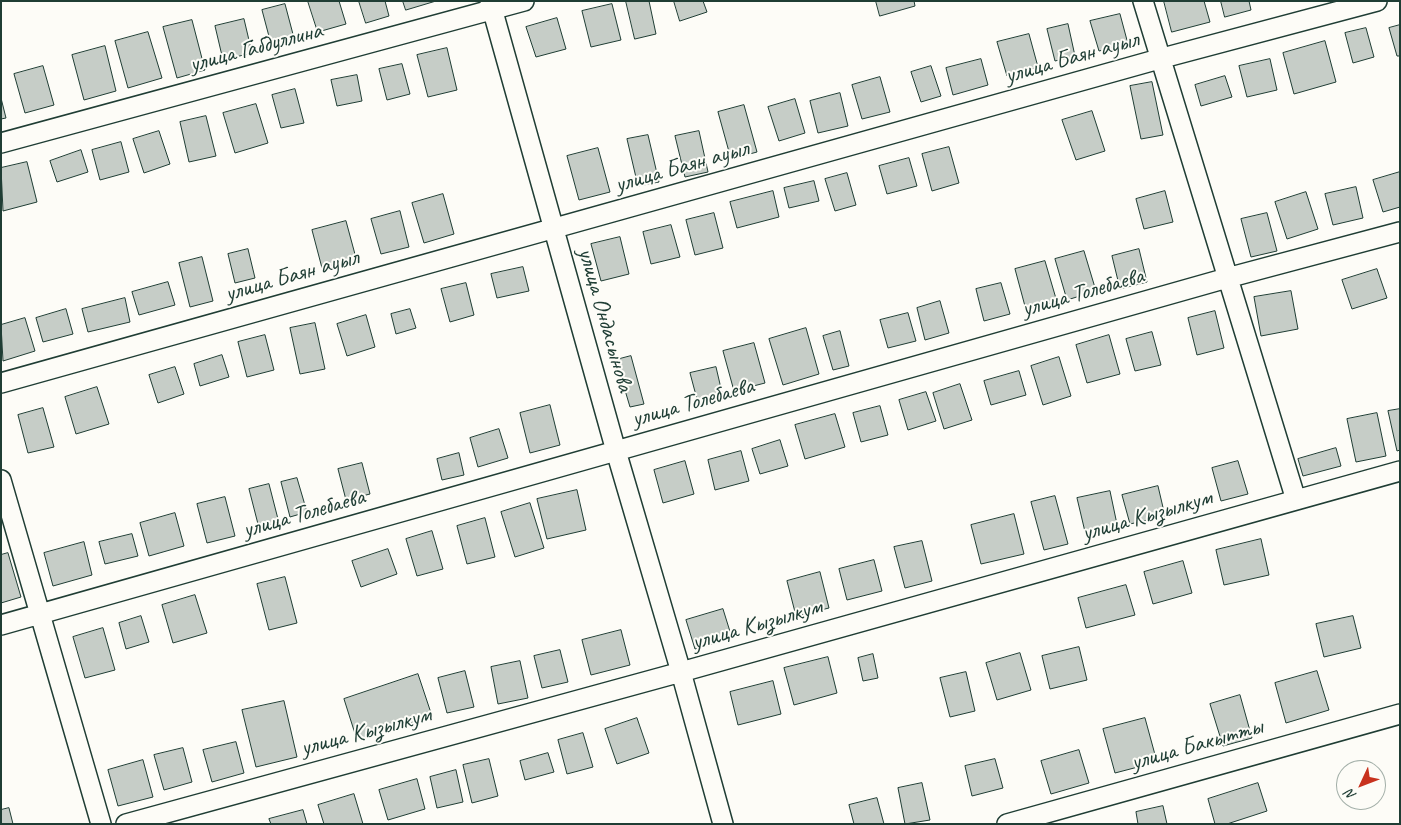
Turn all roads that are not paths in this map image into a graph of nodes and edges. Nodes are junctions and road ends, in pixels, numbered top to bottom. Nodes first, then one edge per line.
1 (524, 1) edge
2 (1143, 1) edge
3 (1377, 1) edge
4 (491, 6) edge
5 (1159, 59) junction
6 (1, 143) edge
7 (553, 230) junction
8 (1400, 232) edge
9 (1227, 278) junction
10 (1, 383) edge
11 (616, 451) junction
12 (1400, 471) edge
13 (1, 480) edge
14 (1296, 500) junction
15 (39, 615) junction
16 (1, 625) edge
17 (681, 672) junction
18 (1400, 714) edge
19 (100, 824) edge
20 (126, 824) edge
21 (723, 824) edge
22 (1007, 824) edge

1 - 4 street, улица Габдуллина
2 - 5 street
3 - 5 street, улица Баян ауыл
4 - 6 street, улица Габдуллина
4 - 7 street, улица Ондасынова
5 - 7 street, улица Баян ауыл
5 - 9 street
7 - 10 street, улица Баян ауыл
7 - 11 street, улица Ондасынова
8 - 9 street, улица Толебаева
9 - 11 street, улица Толебаева
9 - 14 street
11 - 15 street, улица Толебаева
11 - 17 street, улица Ондасынова
12 - 14 street, улица Кызылкум
13 - 15 street
14 - 17 street, улица Кызылкум
15 - 16 street, улица Толебаева
15 - 19 street
17 - 20 street, улица Кызылкум
17 - 21 street, улица Ондасынова
18 - 22 street, улица Бакытты

